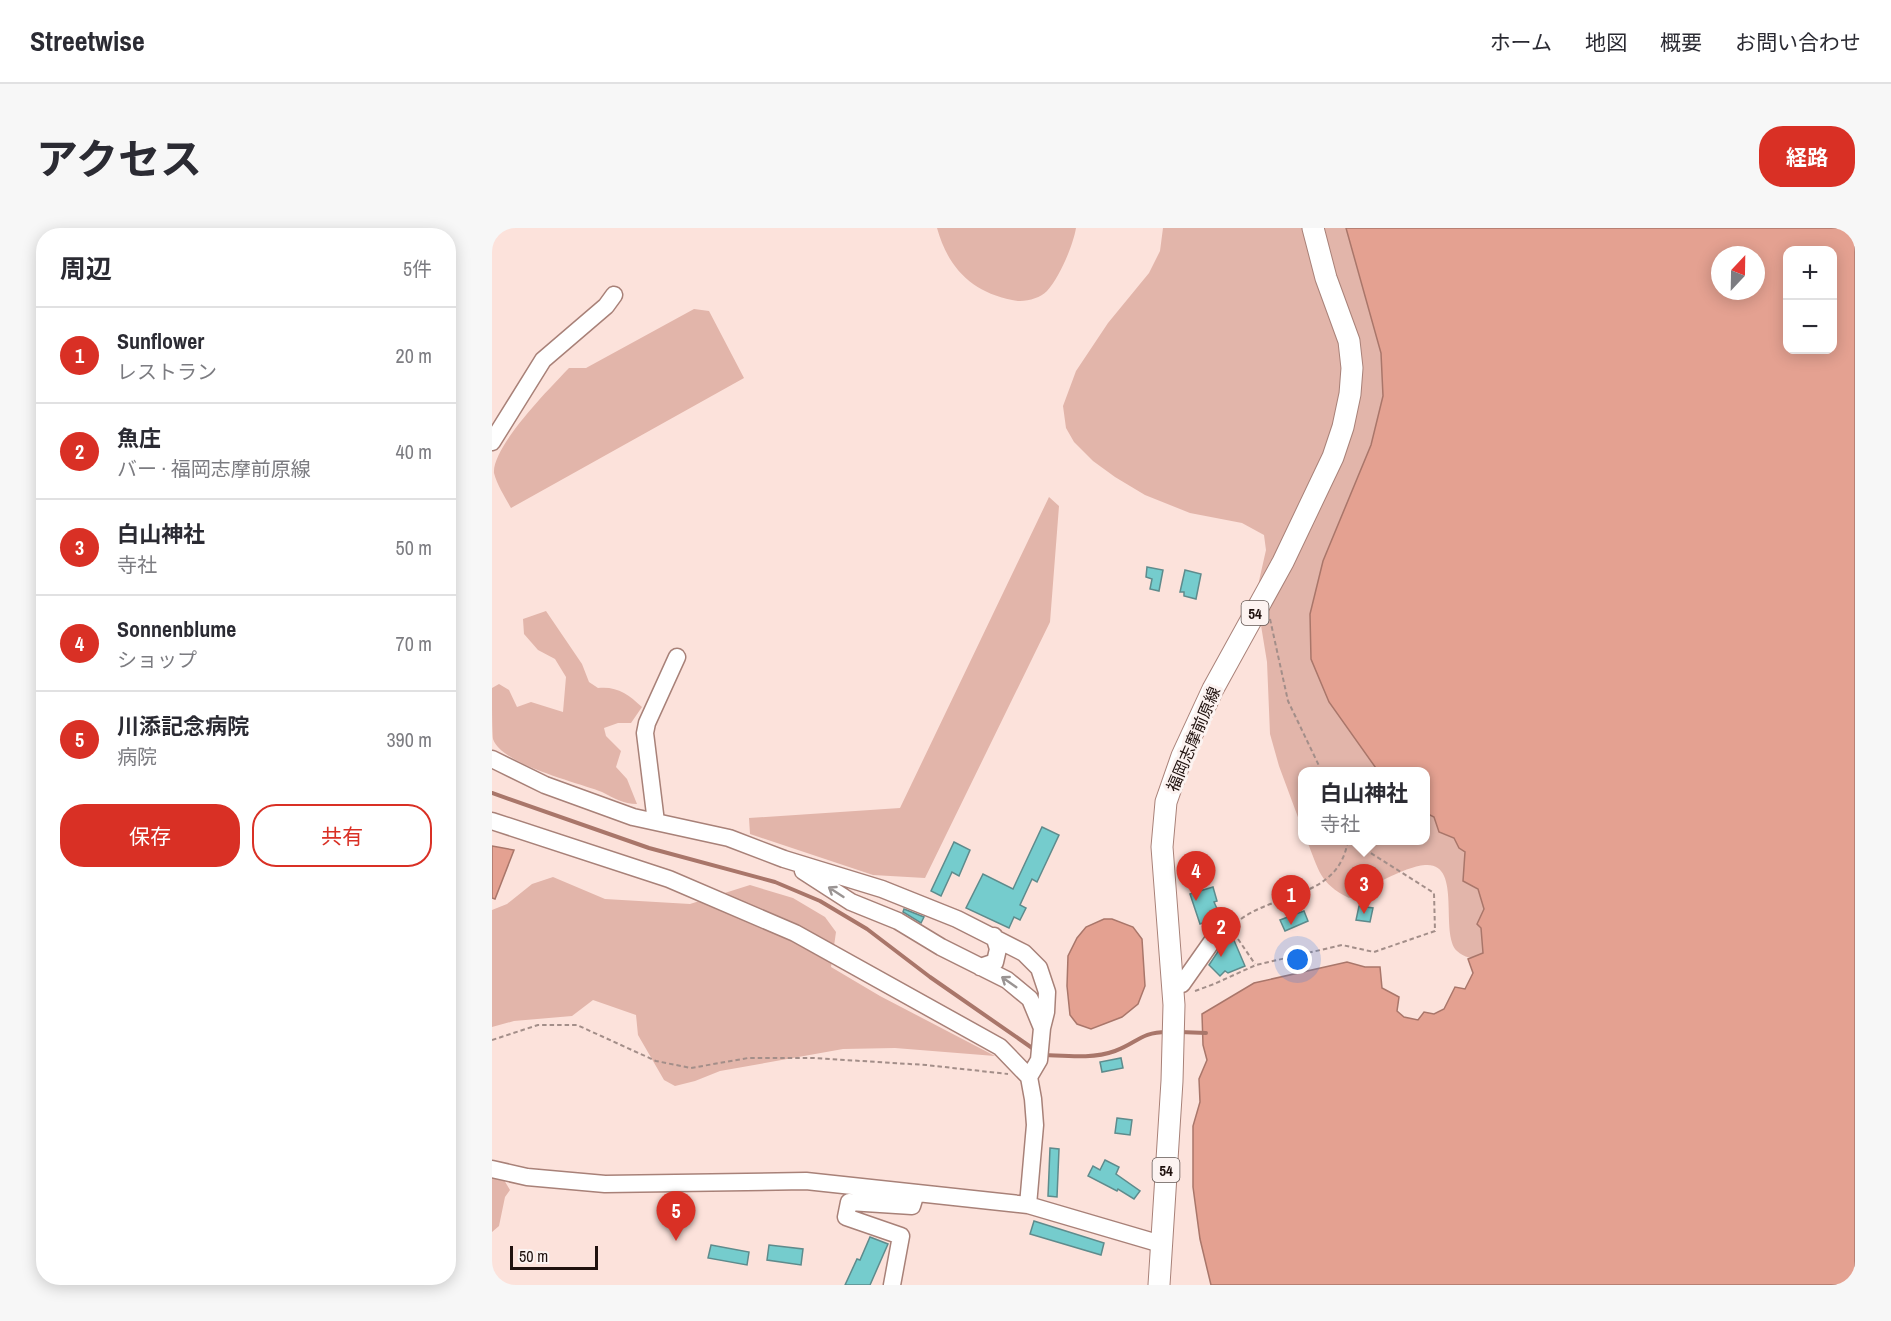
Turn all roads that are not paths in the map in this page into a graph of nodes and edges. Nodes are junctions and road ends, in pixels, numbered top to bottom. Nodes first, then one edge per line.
1 (1313, 228) edge
2 (614, 295) dead end
3 (492, 442) edge
4 (677, 657) dead end
5 (492, 759) edge
6 (492, 821) edge
7 (656, 822) junction
8 (784, 859) junction
9 (861, 883) junction
10 (863, 908) junction
11 (1231, 926) road end
12 (994, 936) junction
13 (980, 967) junction
14 (1177, 991) junction
15 (1041, 1033) junction
16 (1029, 1077) junction
17 (492, 1169) edge
18 (916, 1193) junction
19 (1028, 1205) junction
20 (1161, 1244) junction
21 (892, 1285) edge
22 (1158, 1285) edge

1 - 14 main road, 福岡志摩前原線 / 54
2 - 3 street
4 - 7 street
5 - 7 street
6 - 16 street
7 - 8 street
8 - 9 street
10 -> 8 street
9 - 10 street
9 - 12 street
10 - 13 street
11 - 14 street
12 - 13 street
12 - 15 street
15 -> 13 street
14 - 20 main road, 福岡志摩前原線 / 54
15 - 16 street
16 - 19 street
17 - 18 street
18 - 19 street
18 - 21 street
19 - 20 street
20 - 22 main road, 福岡志摩前原線 / 54

